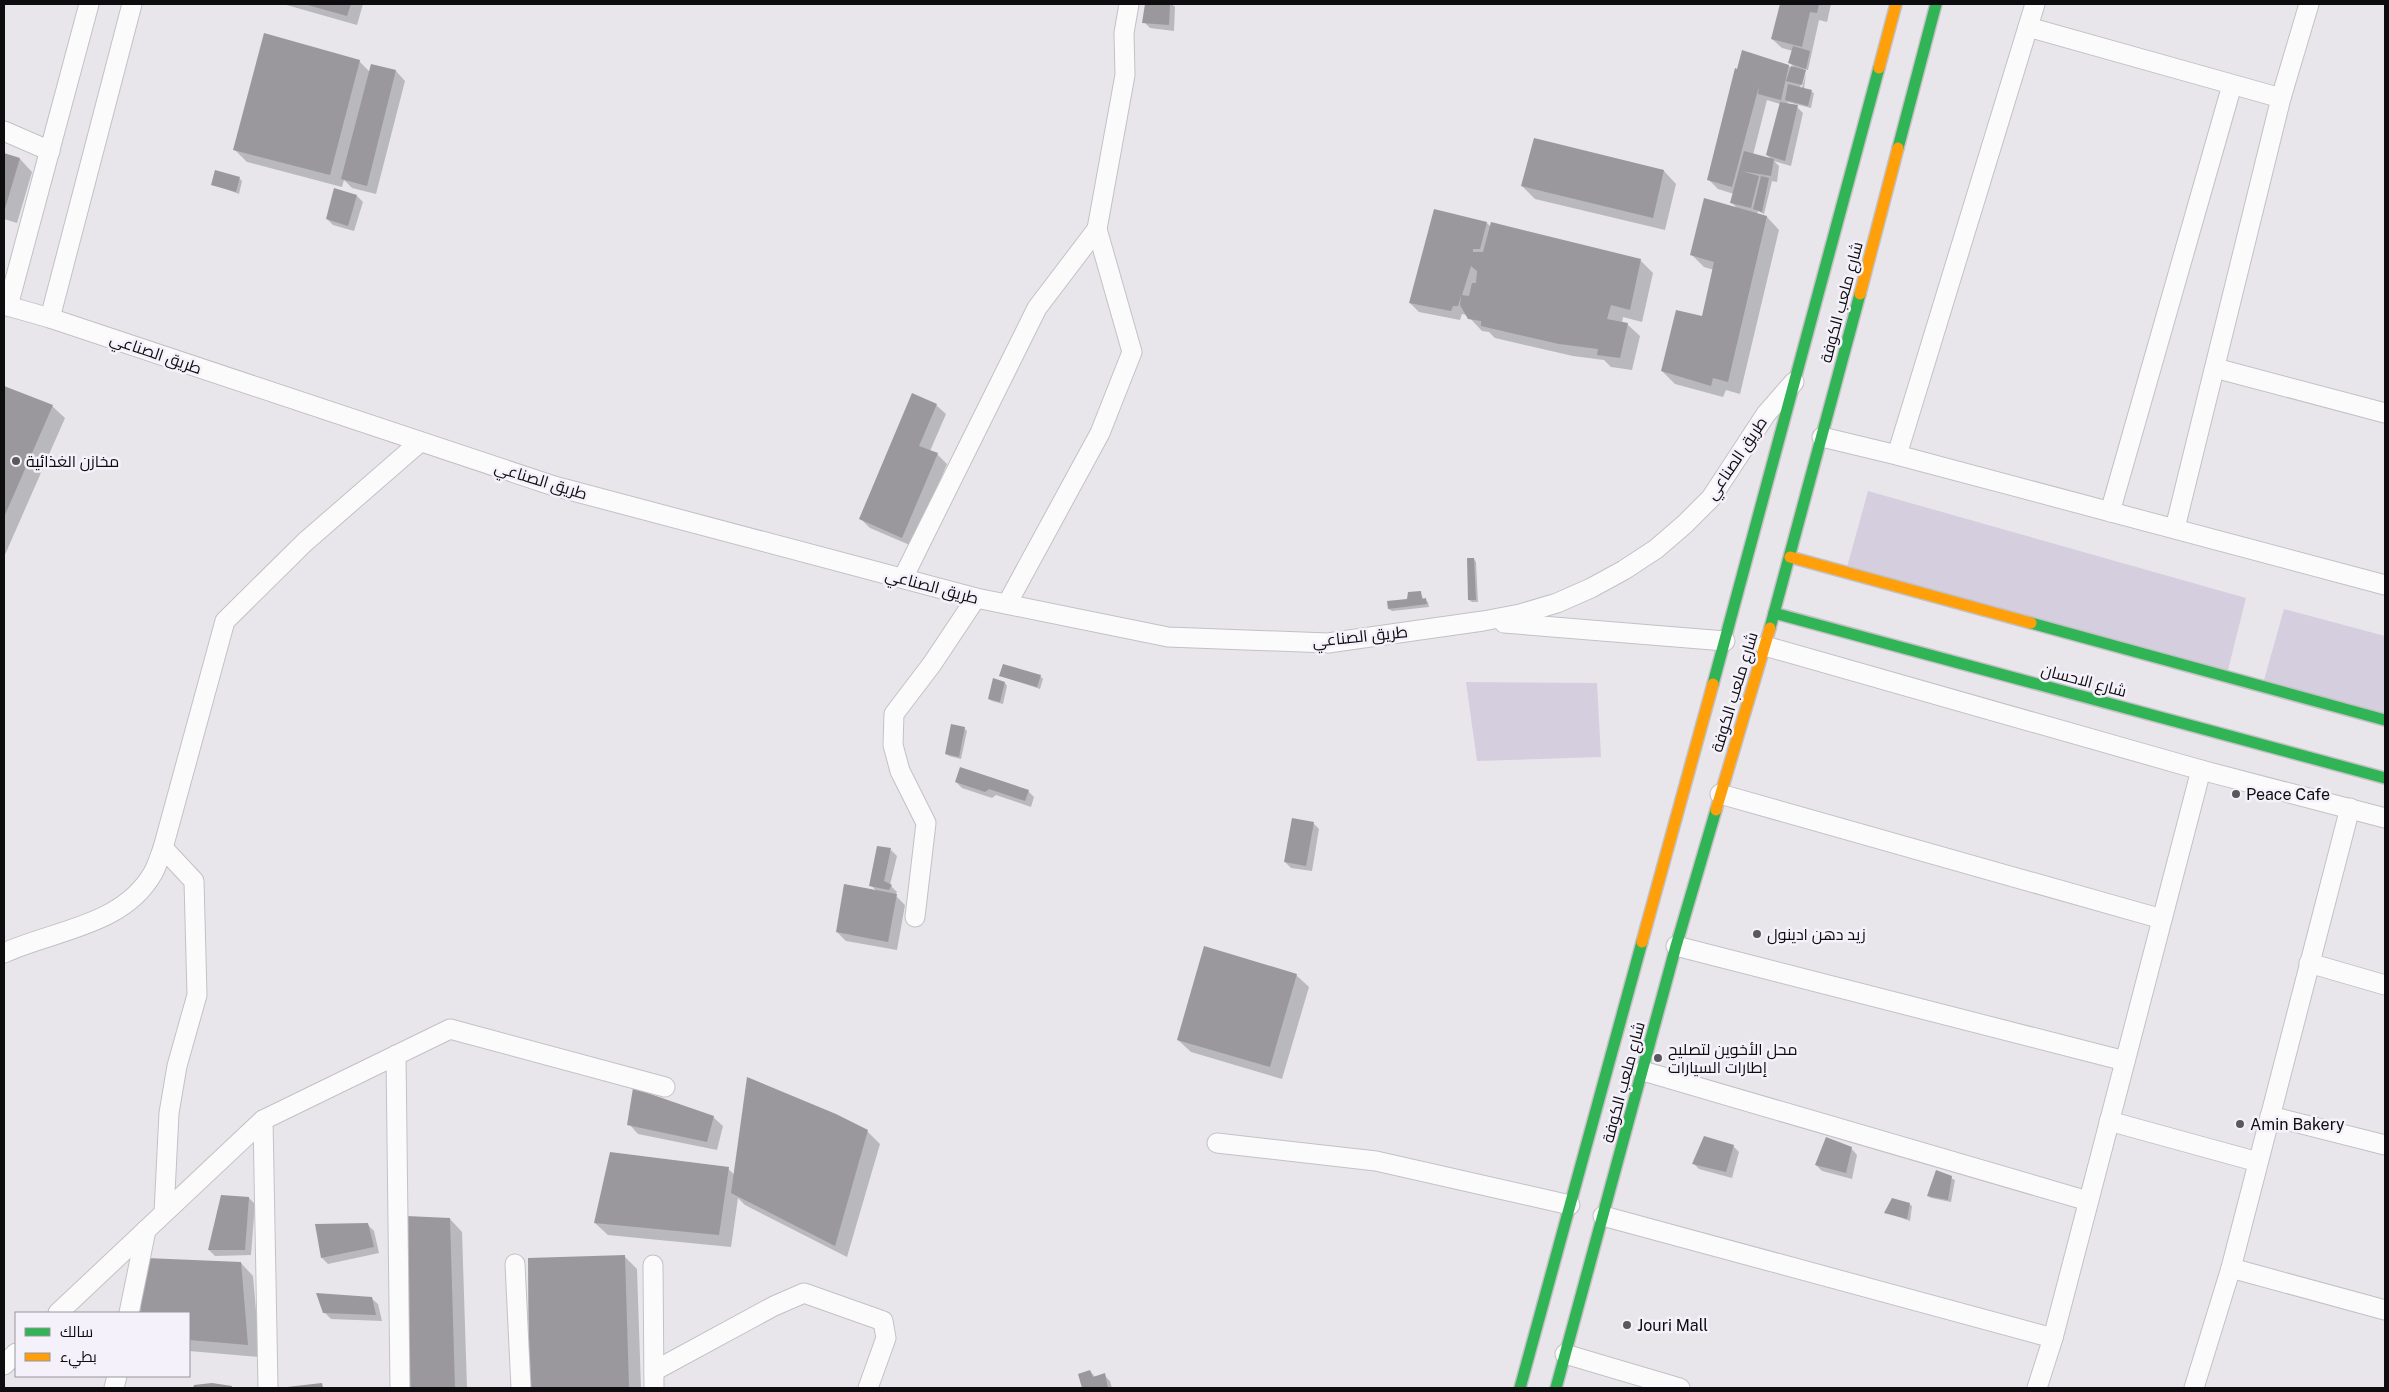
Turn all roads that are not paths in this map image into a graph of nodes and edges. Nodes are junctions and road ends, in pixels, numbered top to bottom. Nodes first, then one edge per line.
1 (89, 4) edge
2 (132, 4) edge
3 (1128, 4) edge
4 (1896, 4) edge
5 (1936, 4) edge
6 (2034, 4) edge
7 (2309, 4) edge
8 (2028, 27) junction
9 (2232, 86) junction
10 (2281, 98) junction
11 (4, 131) edge
12 (50, 151) junction
13 (1097, 229) junction
14 (6, 305) edge
15 (50, 318) junction
16 (2215, 368) junction
17 (1797, 379) junction
18 (2385, 413) edge
19 (1822, 438) junction
20 (420, 442) junction
21 (1897, 455) junction
22 (2110, 512) junction
23 (2174, 528) junction
24 (1790, 557) junction
25 (903, 578) junction
26 (2385, 584) edge
27 (976, 598) junction
28 (1007, 604) junction
29 (1774, 613) junction
30 (1483, 621) junction
31 (1725, 641) junction
32 (1765, 646) junction
33 (2385, 720) edge
34 (2201, 770) junction
35 (2385, 778) edge
36 (1720, 794) junction
37 (2350, 808) junction
38 (2385, 818) edge
39 (163, 848) junction
40 (915, 917) dead end
41 (2162, 919) junction
42 (1676, 946) junction
43 (4, 953) edge
44 (2309, 963) junction
45 (2385, 985) edge
46 (396, 1055) junction
47 (2125, 1061) junction
48 (1643, 1071) junction
49 (665, 1087) dead end
50 (2270, 1116) junction
51 (263, 1120) junction
52 (2110, 1121) junction
53 (1217, 1144) dead end
54 (2385, 1145) edge
55 (2258, 1162) junction
56 (2088, 1201) junction
57 (1570, 1205) junction
58 (164, 1213) junction
59 (1603, 1216) junction
60 (146, 1230) junction
61 (515, 1264) dead end
62 (653, 1265) dead end
63 (2231, 1268) junction
64 (2385, 1310) edge
65 (59, 1312) edge
66 (129, 1312) edge
67 (2053, 1338) junction
68 (15, 1354) edge
69 (1565, 1354) junction
70 (4, 1365) edge
71 (654, 1380) edge
72 (268, 1388) edge
73 (400, 1388) edge
74 (521, 1388) edge
75 (868, 1388) edge
76 (1520, 1388) edge
77 (1556, 1388) edge
78 (1680, 1388) edge
79 (2037, 1388) edge
80 (2194, 1388) edge

1 - 12 street
2 - 15 street
3 - 13 street
4 - 17 main road, شارع ملعب الكوفة
5 - 19 main road, شارع ملعب الكوفة
6 - 8 street
7 - 10 street
8 - 9 street
8 - 21 street
9 - 10 street
9 - 22 street
10 - 16 street
11 - 12 street
12 - 14 street
13 - 25 street
13 - 28 street
14 - 15 street, طريق الصناعي
15 - 20 street, طريق الصناعي
16 - 18 street
16 - 23 street
17 - 30 street, طريق الصناعي
17 - 31 main road, شارع ملعب الكوفة
19 - 21 street
19 - 24 main road, شارع ملعب الكوفة
20 - 25 street, طريق الصناعي
20 - 39 street
21 - 22 street
22 - 23 street
23 - 26 street
24 - 29 main road, شارع ملعب الكوفة
24 - 33 main road
25 - 27 street, طريق الصناعي
27 - 28 street, طريق الصناعي
27 - 40 street
28 - 30 street, طريق الصناعي
29 - 32 main road, شارع ملعب الكوفة
29 - 35 main road, شارع الاحسان
30 - 31 street
31 - 57 main road, شارع ملعب الكوفة
32 - 34 street
32 - 36 main road, شارع ملعب الكوفة
34 - 37 street
34 - 41 street
36 - 41 street
36 - 42 main road, شارع ملعب الكوفة
37 - 38 street
37 - 44 street
39 - 43 street
39 - 58 street
41 - 47 street
42 - 47 street
42 - 48 main road, شارع ملعب الكوفة
44 - 45 street
44 - 50 street
46 - 49 street
46 - 51 street
46 - 73 street
47 - 52 street
48 - 56 street
48 - 59 main road, شارع ملعب الكوفة
50 - 54 street
50 - 55 street
51 - 58 street
51 - 72 street
52 - 55 street
52 - 56 street
53 - 57 street
55 - 63 street
56 - 67 street
57 - 76 main road, شارع ملعب الكوفة
58 - 60 street
59 - 67 street
59 - 69 main road, شارع ملعب الكوفة
60 - 65 street
60 - 66 street
61 - 74 street
62 - 71 street
63 - 64 street
63 - 80 street
67 - 79 street
68 - 70 street
69 - 77 main road, شارع ملعب الكوفة
69 - 78 street
71 - 75 street

